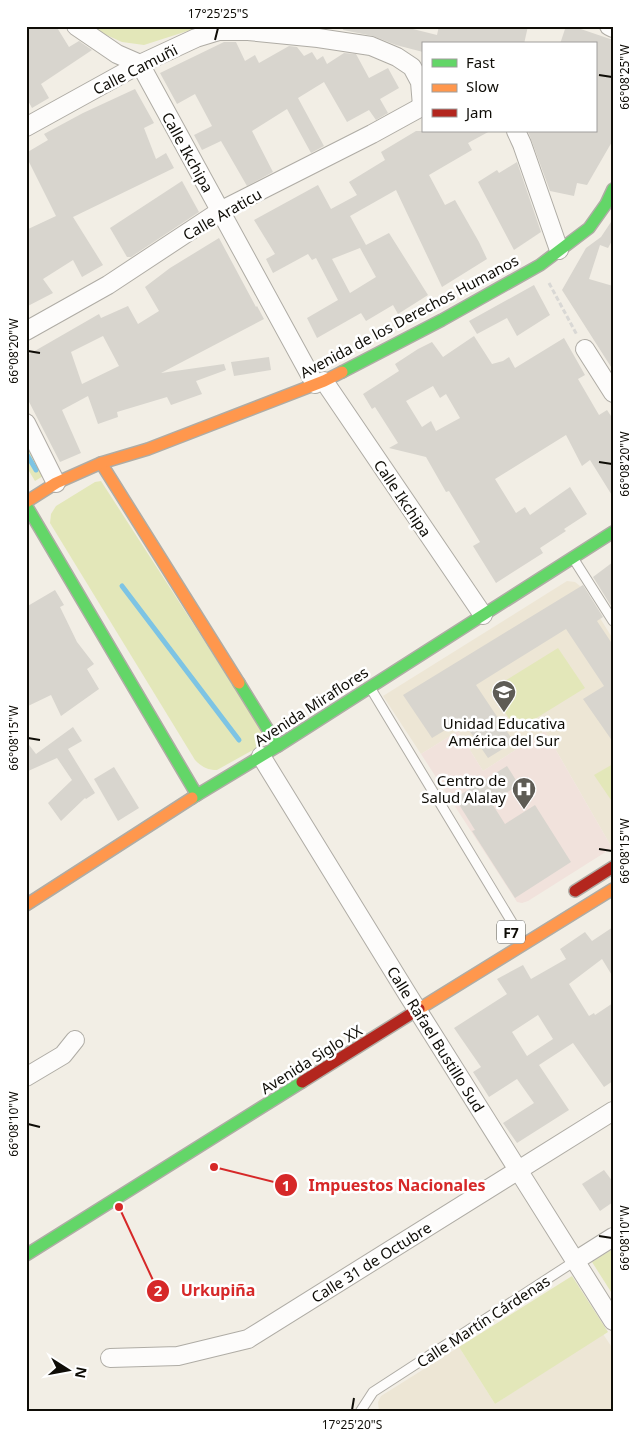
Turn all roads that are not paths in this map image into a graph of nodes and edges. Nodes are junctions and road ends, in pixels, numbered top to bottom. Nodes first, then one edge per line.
1 (76, 26) edge
2 (609, 26) edge
3 (613, 28) edge
4 (319, 32) edge
5 (140, 64) junction
6 (422, 106) edge
7 (26, 127) edge
8 (516, 132) edge
9 (613, 189) edge
10 (220, 211) junction
11 (559, 250) junction
12 (26, 331) edge
13 (585, 350) road end
14 (319, 383) junction
15 (613, 393) edge
16 (26, 423) edge
17 (102, 463) junction
18 (56, 483) junction
19 (26, 503) edge
20 (613, 532) edge
21 (573, 558) junction
22 (483, 616) junction
23 (613, 621) edge
24 (370, 686) junction
25 (278, 746) junction
26 (261, 756) junction
27 (197, 795) junction
28 (613, 867) edge
29 (613, 889) edge
30 (564, 898) dead end
31 (26, 906) edge
32 (516, 929) dead end
33 (417, 1010) junction
34 (75, 1040) dead end
35 (26, 1077) edge
36 (613, 1112) edge
37 (519, 1170) junction
38 (613, 1237) edge
39 (26, 1255) edge
40 (575, 1261) junction
41 (613, 1321) edge
42 (110, 1358) dead end
43 (360, 1412) edge

1 - 5 street
2 - 3 street
4 - 5 street, Calle Camuñi
4 - 6 street, Calle Camuñi
5 - 7 street, Calle Camuñi
5 - 10 street, Calle Ikchipa
6 - 10 street, Calle Araticu
8 - 11 street
9 - 11 main road, Avenida de los Derechos Humanos
10 - 12 street, Calle Araticu
10 - 14 street, Calle Ikchipa
11 - 14 main road, Avenida de los Derechos Humanos
13 - 15 street
14 - 17 main road, Avenida de los Derechos Humanos
14 - 22 street, Calle Ikchipa
16 - 18 street
17 - 18 main road, Avenida de los Derechos Humanos
17 - 25 main road
18 - 19 main road, Avenida de los Derechos Humanos
19 - 27 main road
20 - 21 main road, Avenida Miraflores
21 - 22 main road, Avenida Miraflores
21 - 23 lane
22 - 24 main road, Avenida Miraflores
24 - 25 main road, Avenida Miraflores
24 - 32 lane
25 - 26 main road, Avenida Miraflores
26 - 27 main road, Avenida Miraflores
26 - 33 street, Calle Rafael Bustillo Sud
27 - 31 main road, Avenida Miraflores
28 - 30 main road
29 - 33 main road, Avenida Siglo XX / F7
33 - 37 street, Calle Rafael Bustillo Sud
33 - 39 main road, Avenida Siglo XX
34 - 35 street
36 - 37 street, Calle 31 de Octubre
37 - 40 street, Calle Rafael Bustillo Sud
37 - 42 street, Calle 31 de Octubre
38 - 40 street, Calle Martín Cárdenas
40 - 41 street, Calle Rafael Bustillo Sud
40 - 43 lane, Calle Martín Cárdenas

